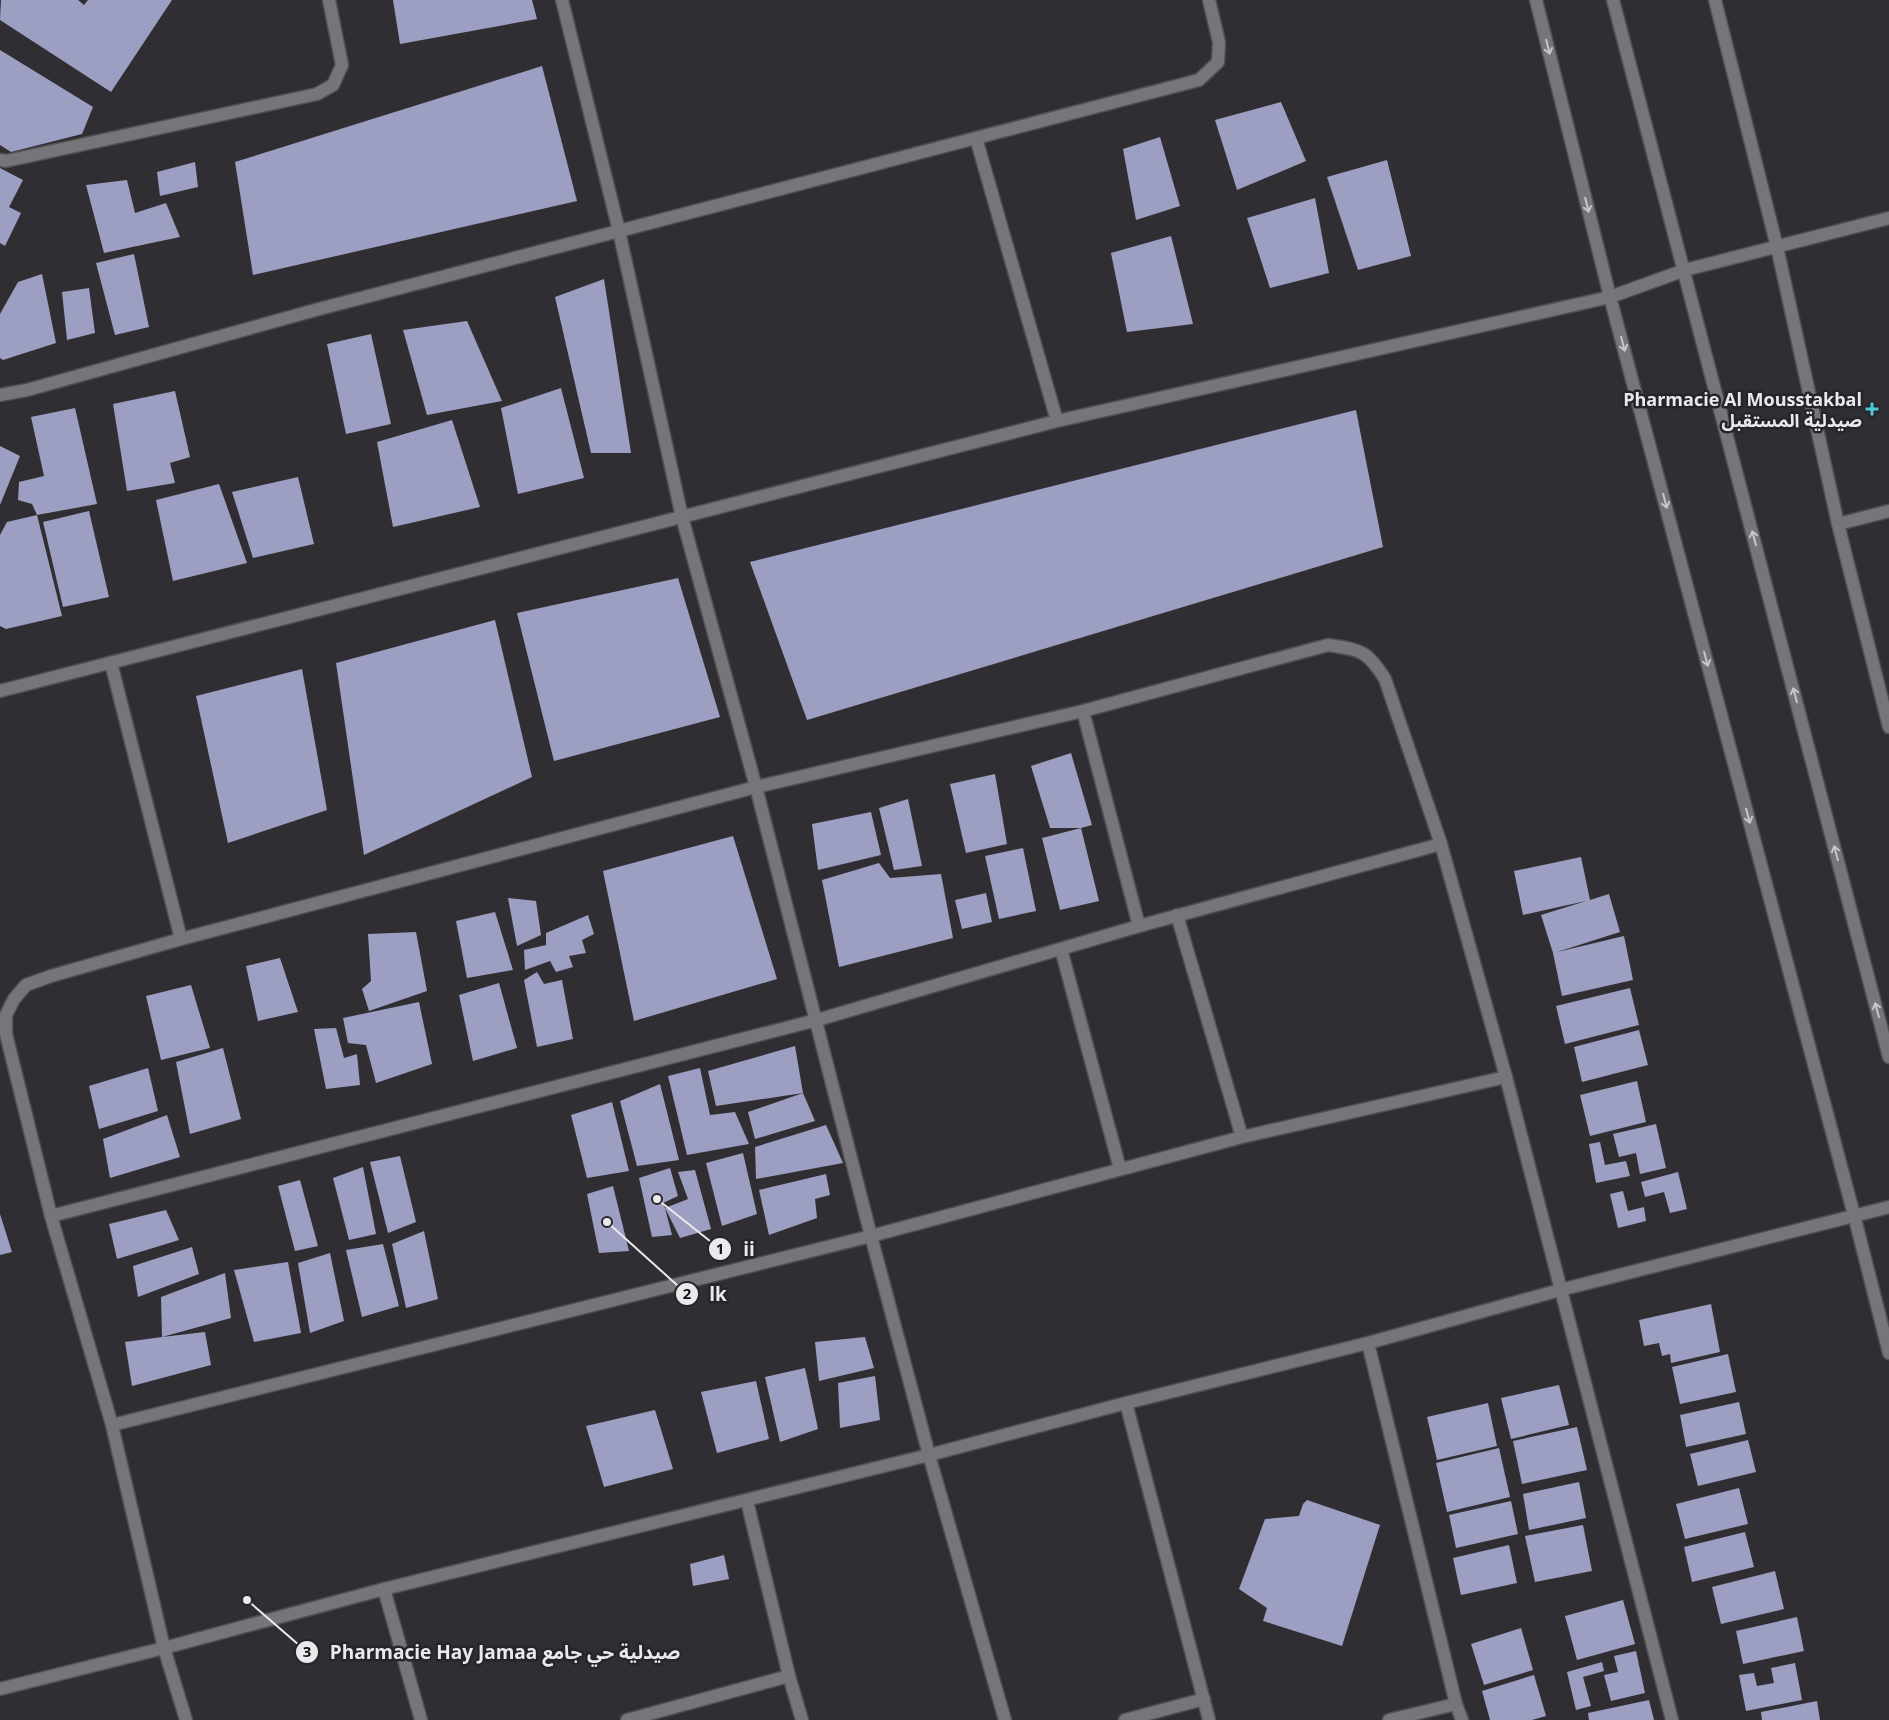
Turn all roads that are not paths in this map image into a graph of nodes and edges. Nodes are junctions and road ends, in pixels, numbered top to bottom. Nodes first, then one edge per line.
1 (329, 0) edge
2 (562, 0) edge
3 (1209, 0) edge
4 (1536, 0) edge
5 (1613, 0) edge
6 (1715, 0) edge
7 (976, 138) junction
8 (0, 160) edge
9 (1889, 218) edge
10 (619, 231) junction
11 (1777, 246) junction
12 (1684, 270) junction
13 (1610, 297) junction
14 (0, 396) edge
15 (1056, 420) junction
16 (1889, 511) edge
17 (682, 517) junction
18 (1838, 524) junction
19 (111, 663) junction
20 (0, 691) edge
21 (1083, 711) junction
22 (1889, 727) edge
23 (756, 787) junction
24 (1441, 844) junction
25 (1177, 915) junction
26 (1139, 926) junction
27 (181, 939) junction
28 (1061, 949) junction
29 (817, 1020) junction
30 (1889, 1057) edge
31 (1506, 1077) junction
32 (1242, 1137) junction
33 (1120, 1169) junction
34 (1889, 1207) edge
35 (1854, 1215) junction
36 (52, 1216) junction
37 (871, 1236) junction
38 (1560, 1290) junction
39 (1368, 1343) junction
40 (1889, 1353) edge
41 (1126, 1403) junction
42 (112, 1425) junction
43 (929, 1455) junction
44 (747, 1501) junction
45 (384, 1588) junction
46 (164, 1648) junction
47 (790, 1676) junction
48 (0, 1689) edge
49 (1204, 1699) junction
50 (1456, 1704) junction
51 (186, 1720) edge
52 (421, 1720) edge
53 (627, 1720) edge
54 (802, 1720) edge
55 (1005, 1720) edge
56 (1125, 1720) edge
57 (1209, 1720) edge
58 (1389, 1720) edge
59 (1462, 1720) edge
60 (1672, 1720) edge

1 - 8 street
2 - 10 street
3 - 7 street
4 -> 13 street
5 - 12 street
6 - 11 street
7 - 10 street
7 - 15 street
9 - 11 street
10 - 14 street
10 - 17 street
11 - 12 street
11 - 18 street
12 - 13 street
30 -> 12 street
13 - 15 street
13 -> 35 street
15 - 17 street
16 - 18 street
17 - 19 street
17 - 23 street
18 - 22 street
19 - 20 street
19 - 27 street
21 - 23 street
21 - 24 street
21 - 26 street
23 - 27 street
23 - 29 street
24 - 25 street
24 - 31 street
25 - 26 street
25 - 32 street
26 - 28 street
27 - 36 street
28 - 29 street
28 - 33 street
29 - 36 street
29 - 37 street
31 - 32 street
31 - 38 street
32 - 33 street
33 - 37 street
34 - 35 street
35 - 38 street
35 - 40 street
36 - 42 street
37 - 42 street
37 - 43 street
38 - 39 street
38 - 60 street
39 - 41 street
39 - 50 street
41 - 43 street
41 - 49 street
42 - 46 street
43 - 44 street
43 - 55 street
44 - 45 street
44 - 47 street
45 - 46 street
45 - 52 street
46 - 48 street
46 - 51 street
47 - 53 street
47 - 54 street
49 - 56 street
49 - 57 street
50 - 58 street
50 - 59 street

